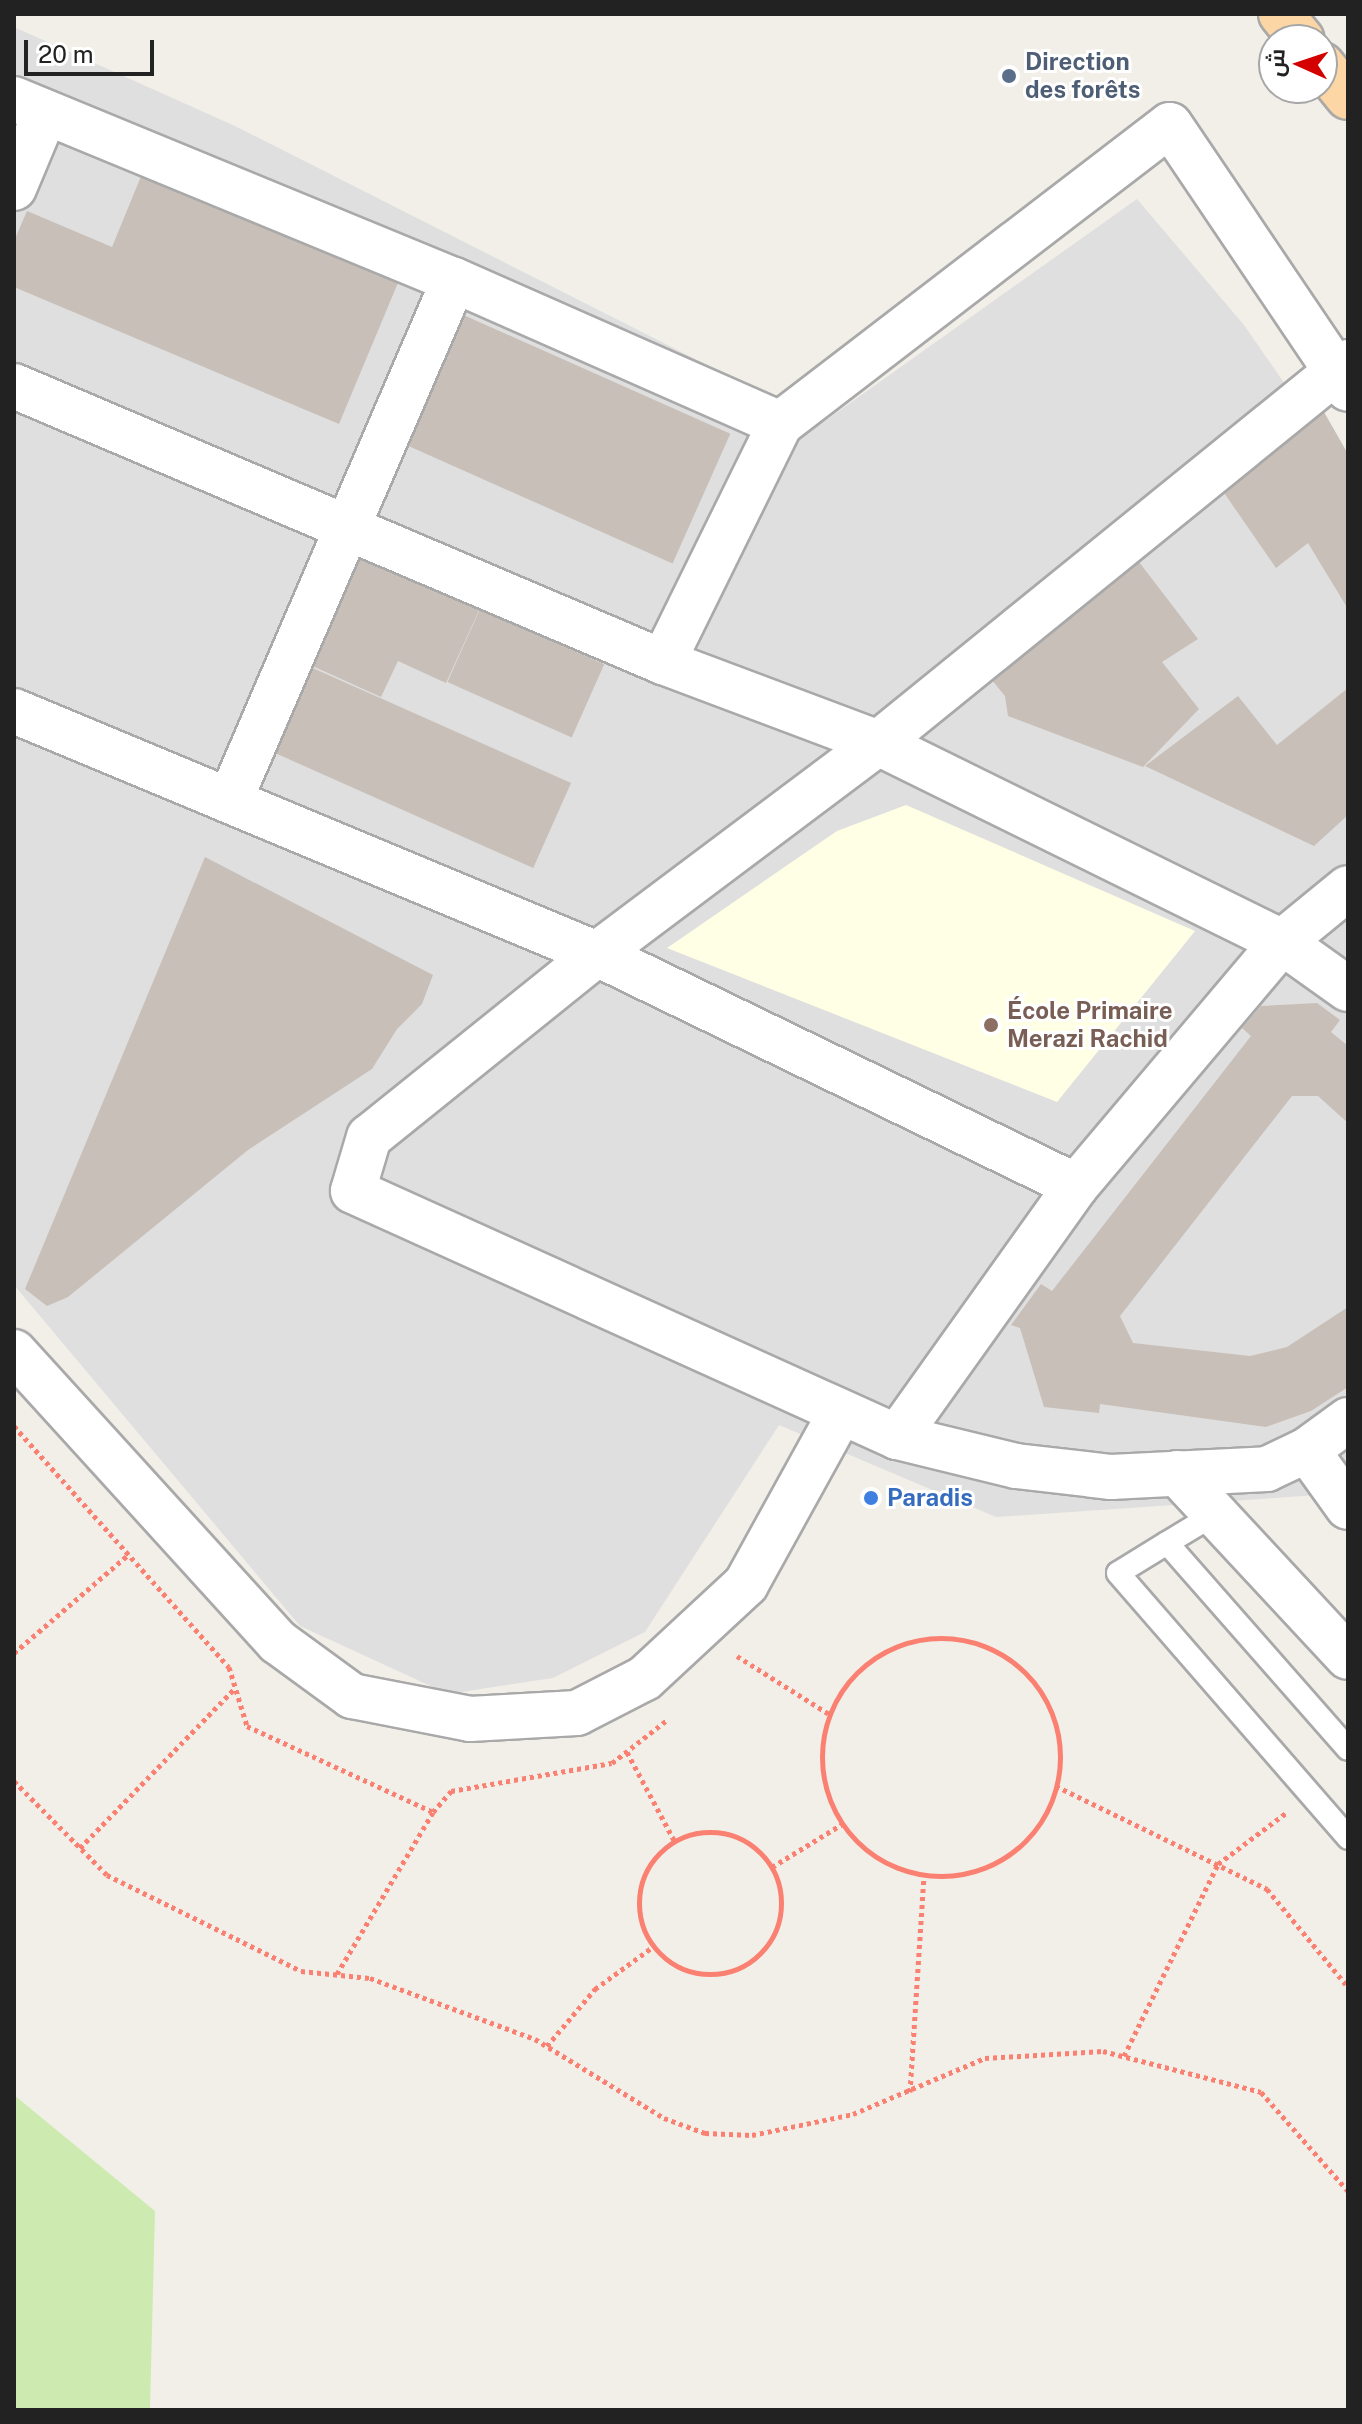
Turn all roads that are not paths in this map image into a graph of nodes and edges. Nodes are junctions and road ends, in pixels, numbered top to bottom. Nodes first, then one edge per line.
1 (30, 106) edge
2 (14, 188) edge
3 (454, 280) junction
4 (1345, 374) edge
5 (14, 386) edge
6 (780, 424) junction
7 (348, 527) junction
8 (663, 662) junction
9 (14, 711) edge
10 (878, 743) junction
11 (230, 800) junction
12 (1348, 888) edge
13 (1282, 942) junction
14 (597, 954) junction
15 (1348, 989) edge
16 (1076, 1186) junction
17 (14, 1352) edge
18 (840, 1414) junction
19 (1348, 1420) edge
20 (897, 1437) junction
21 (1307, 1450) junction
22 (1177, 1473) junction
23 (1348, 1507) edge
24 (1215, 1514) junction
25 (1167, 1543) junction
26 (1348, 1657) edge
27 (1348, 1749) edge
28 (1348, 1838) edge

1 - 2 street
1 - 3 street
3 - 6 street
3 - 7 street
4 - 6 street
4 - 10 street
5 - 7 street
6 - 8 street
7 - 8 street
7 - 11 street
8 - 10 street
9 - 11 street
10 - 13 street
10 - 14 street
11 - 14 street
12 - 13 street
13 - 15 street
13 - 16 street
14 - 16 street
14 - 18 street
16 - 20 street
17 - 18 street
18 - 20 street
19 - 21 street
20 - 22 street
21 - 22 street
21 - 23 street
22 - 24 street
24 - 25 lane
24 - 26 street
25 - 27 lane
25 - 28 lane

